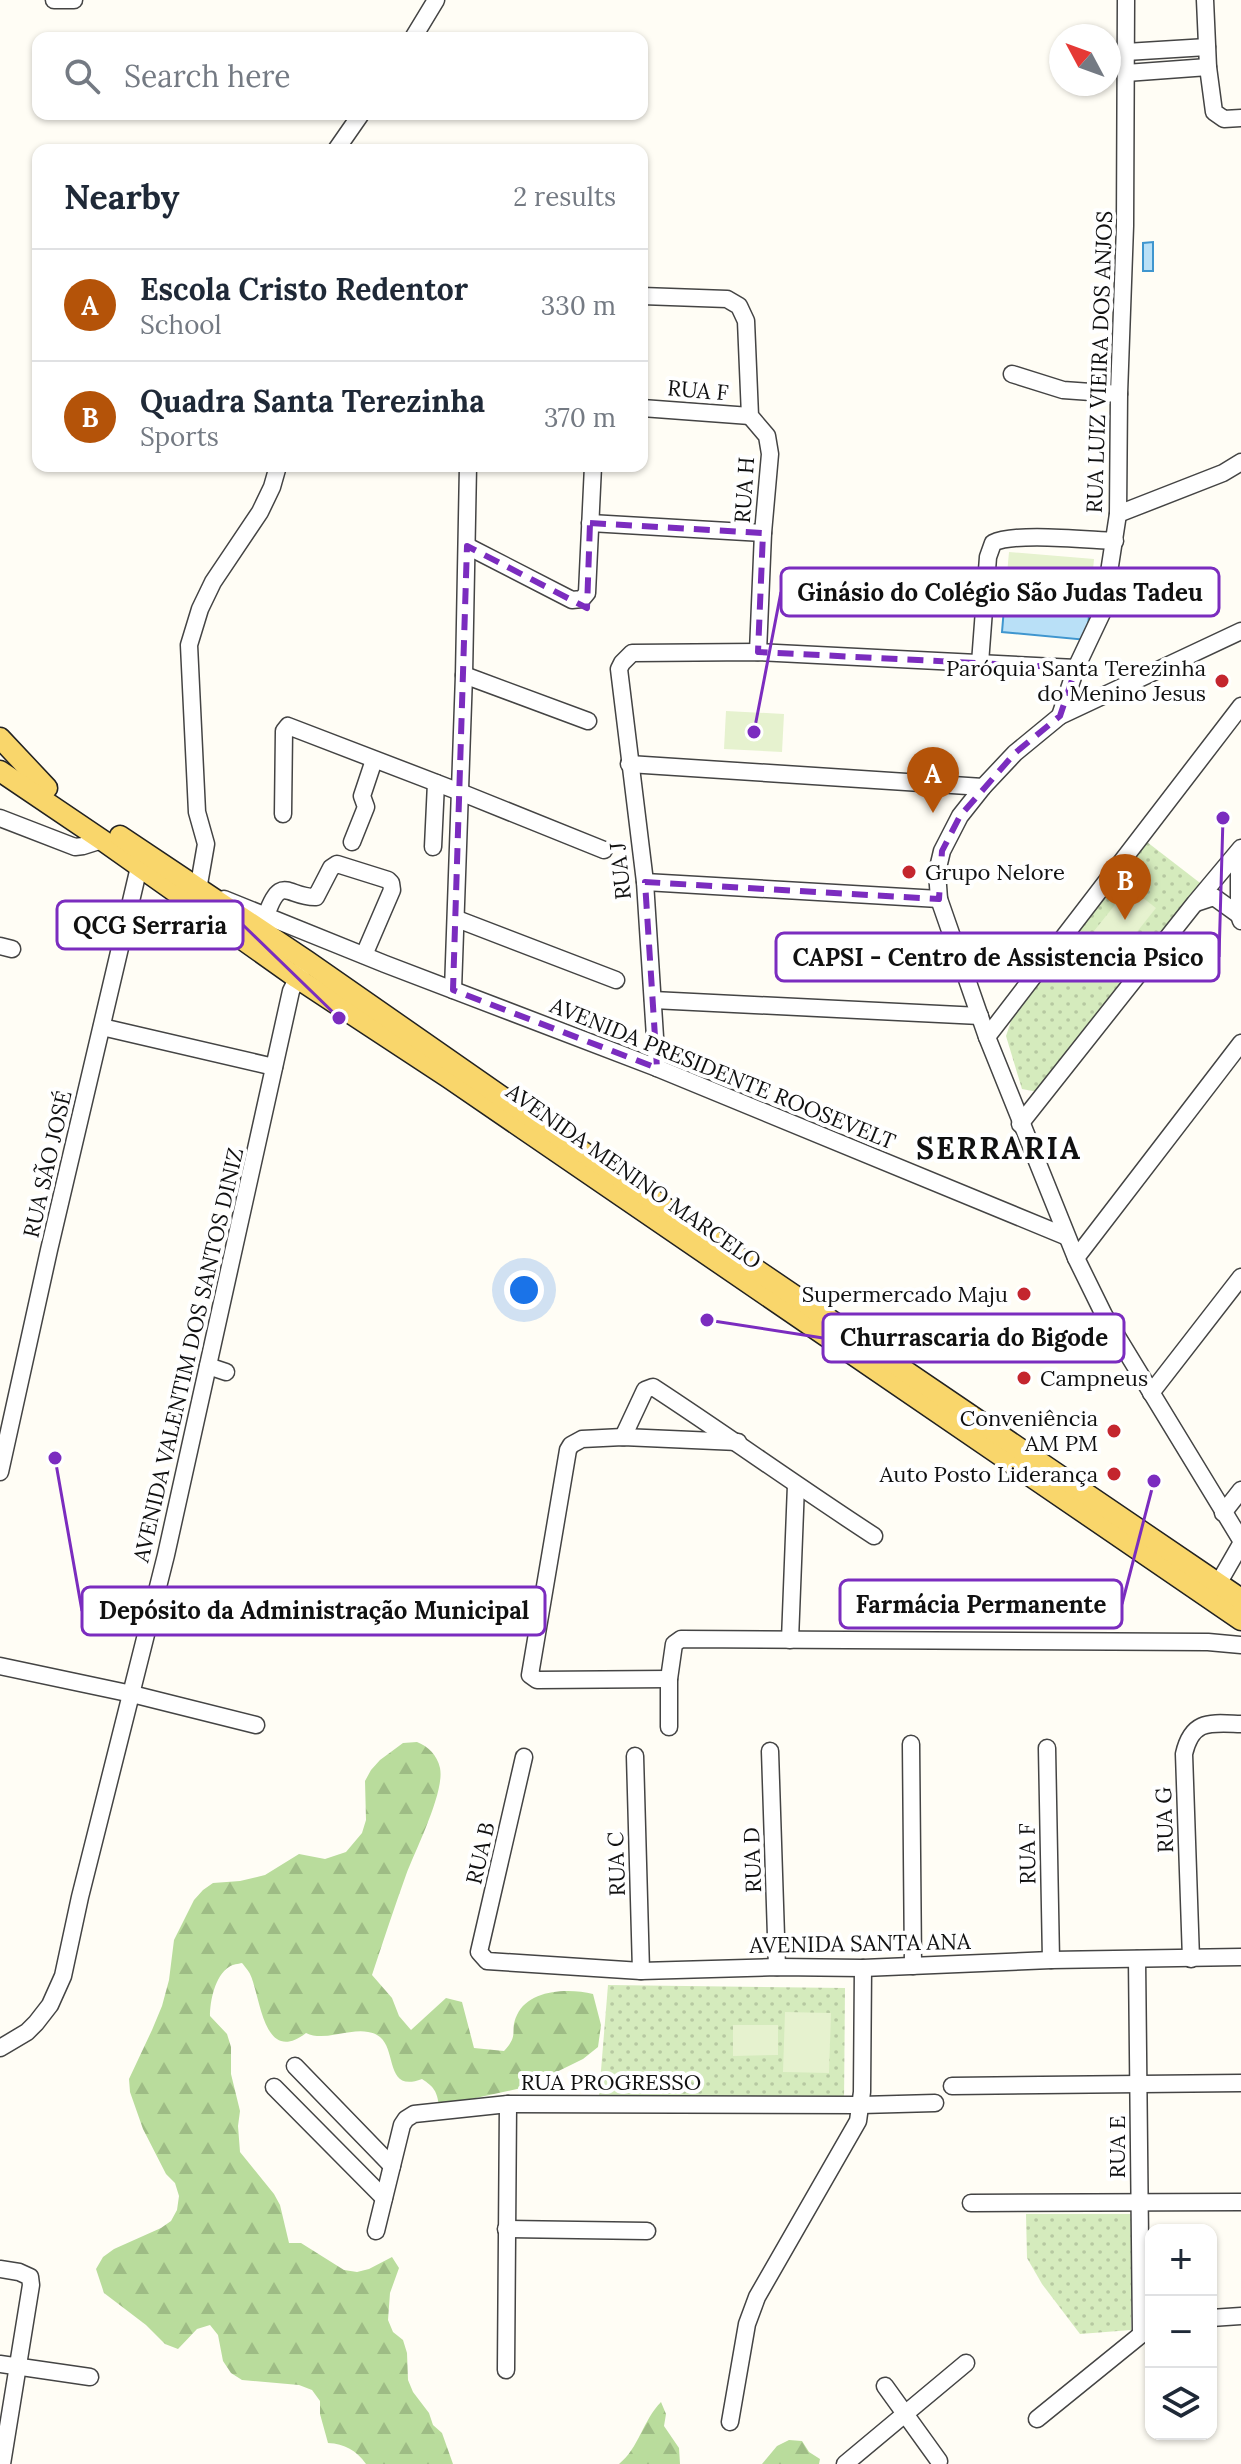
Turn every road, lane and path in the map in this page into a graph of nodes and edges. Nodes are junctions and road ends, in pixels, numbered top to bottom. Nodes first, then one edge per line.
1 (54, 0) edge
2 (74, 0) edge
3 (436, 0) edge
4 (1126, 0) edge
5 (1205, 0) edge
6 (417, 32) edge
7 (1207, 47) junction
8 (1126, 52) junction
9 (1208, 67) junction
10 (1126, 73) junction
11 (1241, 118) edge
12 (357, 120) edge
13 (340, 144) edge
14 (648, 296) edge
15 (1012, 374) dead end
16 (1119, 394) junction
17 (648, 408) edge
18 (750, 416) junction
19 (1241, 462) edge
20 (276, 472) edge
21 (468, 472) edge
22 (593, 472) edge
23 (1118, 514) junction
24 (590, 523) junction
25 (763, 533) junction
26 (1115, 541) junction
27 (467, 546) junction
28 (1241, 631) edge
29 (758, 652) junction
30 (980, 663) junction
31 (1076, 668) junction
32 (464, 675) junction
33 (1241, 706) edge
34 (1060, 716) junction
35 (588, 721) dead end
36 (0, 738) edge
37 (0, 756) edge
38 (374, 760) junction
39 (629, 764) junction
40 (0, 771) edge
41 (436, 783) junction
42 (983, 787) junction
43 (47, 788) junction
44 (460, 792) junction
45 (283, 814) dead end
46 (0, 818) edge
47 (102, 840) junction
48 (352, 842) dead end
49 (433, 847) dead end
50 (604, 850) dead end
51 (1240, 850) edge
52 (139, 867) junction
53 (645, 882) junction
54 (205, 894) junction
55 (939, 899) junction
56 (1195, 903) junction
57 (266, 916) junction
58 (1240, 918) edge
59 (457, 919) junction
60 (364, 955) junction
61 (302, 969) junction
62 (616, 980) dead end
63 (453, 990) junction
64 (653, 1000) junction
65 (980, 1016) junction
66 (102, 1027) junction
67 (987, 1037) junction
68 (1241, 1043) edge
69 (274, 1067) junction
70 (657, 1068) junction
71 (1020, 1124) junction
72 (1065, 1236) junction
73 (1076, 1258) junction
74 (1241, 1277) edge
75 (208, 1366) junction
76 (226, 1372) dead end
77 (1151, 1393) junction
78 (623, 1437) junction
79 (738, 1442) junction
80 (0, 1472) edge
81 (796, 1485) junction
82 (1241, 1490) edge
83 (1223, 1513) junction
84 (874, 1536) dead end
85 (1241, 1542) edge
86 (1214, 1592) junction
87 (1241, 1599) edge
88 (1241, 1620) edge
89 (790, 1640) junction
90 (1241, 1645) edge
91 (0, 1666) edge
92 (669, 1679) junction
93 (132, 1694) junction
94 (1241, 1724) edge
95 (256, 1725) dead end
96 (669, 1727) dead end
97 (911, 1744) dead end
98 (1047, 1748) dead end
99 (770, 1751) dead end
100 (635, 1756) dead end
101 (524, 1757) dead end
102 (1241, 1957) edge
103 (482, 1958) joint
104 (1137, 1959) junction
105 (1191, 1959) junction
106 (1051, 1960) junction
107 (913, 1966) junction
108 (777, 1967) junction
109 (863, 1968) junction
110 (641, 1971) junction
111 (0, 2048) edge
112 (295, 2066) dead end
113 (1241, 2083) edge
114 (1139, 2084) junction
115 (952, 2086) dead end
116 (274, 2087) dead end
117 (935, 2103) dead end
118 (508, 2104) junction
119 (861, 2105) junction
120 (392, 2166) junction
121 (384, 2198) junction
122 (1241, 2202) edge
123 (971, 2203) dead end
124 (1139, 2203) junction
125 (506, 2229) junction
126 (376, 2231) dead end
127 (647, 2231) dead end
128 (0, 2269) edge
129 (1145, 2312) edge
130 (1241, 2316) edge
131 (1217, 2318) edge
132 (1145, 2331) edge
133 (966, 2363) dead end
134 (8, 2365) edge
135 (506, 2370) dead end
136 (90, 2377) dead end
137 (885, 2386) dead end
138 (905, 2415) junction
139 (1037, 2419) dead end
140 (730, 2422) dead end
141 (939, 2461) dead end
142 (2, 2464) edge
143 (845, 2464) edge

1 - 2 street
3 - 6 street
4 - 8 street, RUA LUIZ VIEIRA DOS ANJOS
5 - 7 street
7 - 8 street
7 - 9 street
8 - 10 street, RUA LUIZ VIEIRA DOS ANJOS
9 - 10 street
9 - 11 street
10 - 16 street, RUA LUIZ VIEIRA DOS ANJOS
12 - 13 street
14 - 18 street, RUA H
15 - 16 street
16 - 23 street, RUA LUIZ VIEIRA DOS ANJOS
17 - 18 street, RUA F
18 - 25 street, RUA H
19 - 23 street
20 - 54 street
21 - 27 street
22 - 24 street
23 - 26 street, RUA LUIZ VIEIRA DOS ANJOS
24 - 25 street
24 - 27 street
25 - 29 street, RUA H
26 - 30 street
26 - 31 street, RUA LUIZ VIEIRA DOS ANJOS
27 - 32 street
28 - 34 street
29 - 30 street
29 - 39 street, RUA J
30 - 31 street
31 - 34 street, RUA LUIZ VIEIRA DOS ANJOS
32 - 35 street
32 - 44 street
33 - 67 street
34 - 42 street
36 - 43 main road
37 - 43 main road, AVENIDA MENINO MARCELO
38 - 41 street
38 - 45 street
38 - 48 street
39 - 42 street
39 - 53 street, RUA J
40 - 47 main road, AVENIDA MENINO MARCELO
41 - 44 street
41 - 49 street
42 - 55 street
43 - 54 main road, AVENIDA MENINO MARCELO
44 - 50 street
44 - 59 street
46 - 47 street
47 - 52 main road, AVENIDA MENINO MARCELO
51 - 56 street
51 - 58 street
52 - 61 main road, AVENIDA MENINO MARCELO
52 - 66 street, RUA SÃO JOSÉ
53 - 55 street
53 - 64 street, RUA J
54 - 57 street, AVENIDA PRESIDENTE ROOSEVELT
54 - 61 main road, AVENIDA MENINO MARCELO
55 - 65 street
56 - 58 street
56 - 71 street
57 - 60 street, AVENIDA PRESIDENTE ROOSEVELT
57 - 60 street
59 - 62 street
59 - 63 street
60 - 63 street, AVENIDA PRESIDENTE ROOSEVELT
61 - 69 street, AVENIDA VALENTIM DOS SANTOS DINIZ
61 - 86 main road, AVENIDA MENINO MARCELO
63 - 70 street, AVENIDA PRESIDENTE ROOSEVELT
64 - 65 street
64 - 70 street, RUA J
65 - 67 street
66 - 69 street
66 - 80 street, RUA SÃO JOSÉ
67 - 71 street
68 - 73 street
69 - 75 street, AVENIDA VALENTIM DOS SANTOS DINIZ
70 - 72 street, AVENIDA PRESIDENTE ROOSEVELT
71 - 72 street
72 - 73 street
73 - 77 street
74 - 77 street
75 - 76 street
75 - 93 street, AVENIDA VALENTIM DOS SANTOS DINIZ
77 - 83 street
78 - 79 street
78 - 79 street
78 - 92 street
79 - 81 street
81 - 84 street
81 - 89 street
82 - 83 street
83 - 85 street
85 - 86 street
86 - 87 main road, AVENIDA MENINO MARCELO
86 - 88 main road, AVENIDA MENINO MARCELO
89 - 90 street
89 - 92 street
91 - 93 street
92 - 96 street
93 - 95 street
93 - 111 street, AVENIDA VALENTIM DOS SANTOS DINIZ
94 - 105 street, RUA G
97 - 107 street
98 - 106 street, RUA F
99 - 108 street, RUA D
100 - 110 street, RUA C
101 - 103 street, RUA B
102 - 105 street, AVENIDA SANTA ANA
103 - 110 street, AVENIDA SANTA ANA
104 - 105 street, AVENIDA SANTA ANA
104 - 106 street, AVENIDA SANTA ANA
104 - 114 street, RUA E
106 - 107 street, AVENIDA SANTA ANA
107 - 109 street, AVENIDA SANTA ANA
108 - 109 street, AVENIDA SANTA ANA
108 - 110 street, AVENIDA SANTA ANA
109 - 119 street
112 - 120 street
113 - 114 street
114 - 115 street
114 - 124 street, RUA E
116 - 121 street
117 - 119 street, RUA PROGRESSO
118 - 119 street, RUA PROGRESSO
118 - 120 street, RUA PROGRESSO
118 - 125 street
119 - 140 street
120 - 121 street, RUA PROGRESSO
121 - 126 street, RUA PROGRESSO
122 - 124 street
123 - 124 street
124 - 129 street, RUA E
125 - 127 street
125 - 135 street
128 - 134 street
130 - 131 street
132 - 139 street
133 - 138 street
134 - 136 street
134 - 142 street
137 - 138 street
138 - 141 street
138 - 143 street

